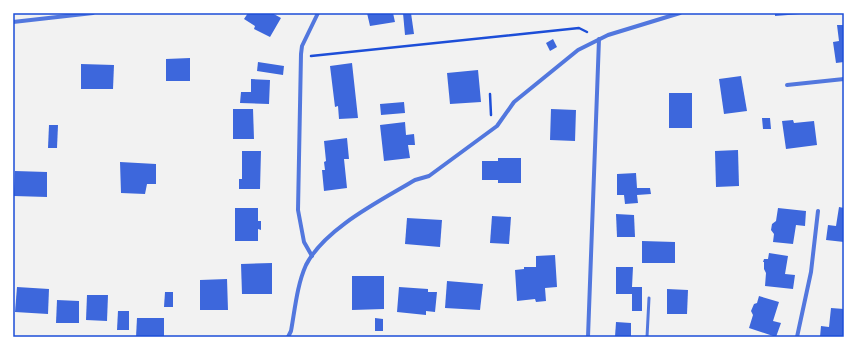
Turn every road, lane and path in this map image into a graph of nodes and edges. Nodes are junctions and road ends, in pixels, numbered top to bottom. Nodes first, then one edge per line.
1 (93, 13) edge
2 (318, 13) edge
3 (680, 13) edge
4 (13, 22) edge
5 (599, 39) junction
6 (301, 54) junction
7 (844, 79) edge
8 (786, 85) dead end
9 (490, 94) dead end
10 (497, 126) junction
11 (818, 211) dead end
12 (312, 256) junction
13 (649, 298) dead end
14 (288, 337) edge
15 (588, 337) edge
16 (648, 337) edge
17 (797, 337) edge

1 - 4 street
2 - 6 street
3 - 5 street
5 - 6 path
5 - 10 street
5 - 15 street
6 - 12 street
7 - 8 street
9 - 10 path
10 - 12 street
11 - 17 street
12 - 14 street
13 - 16 lane

